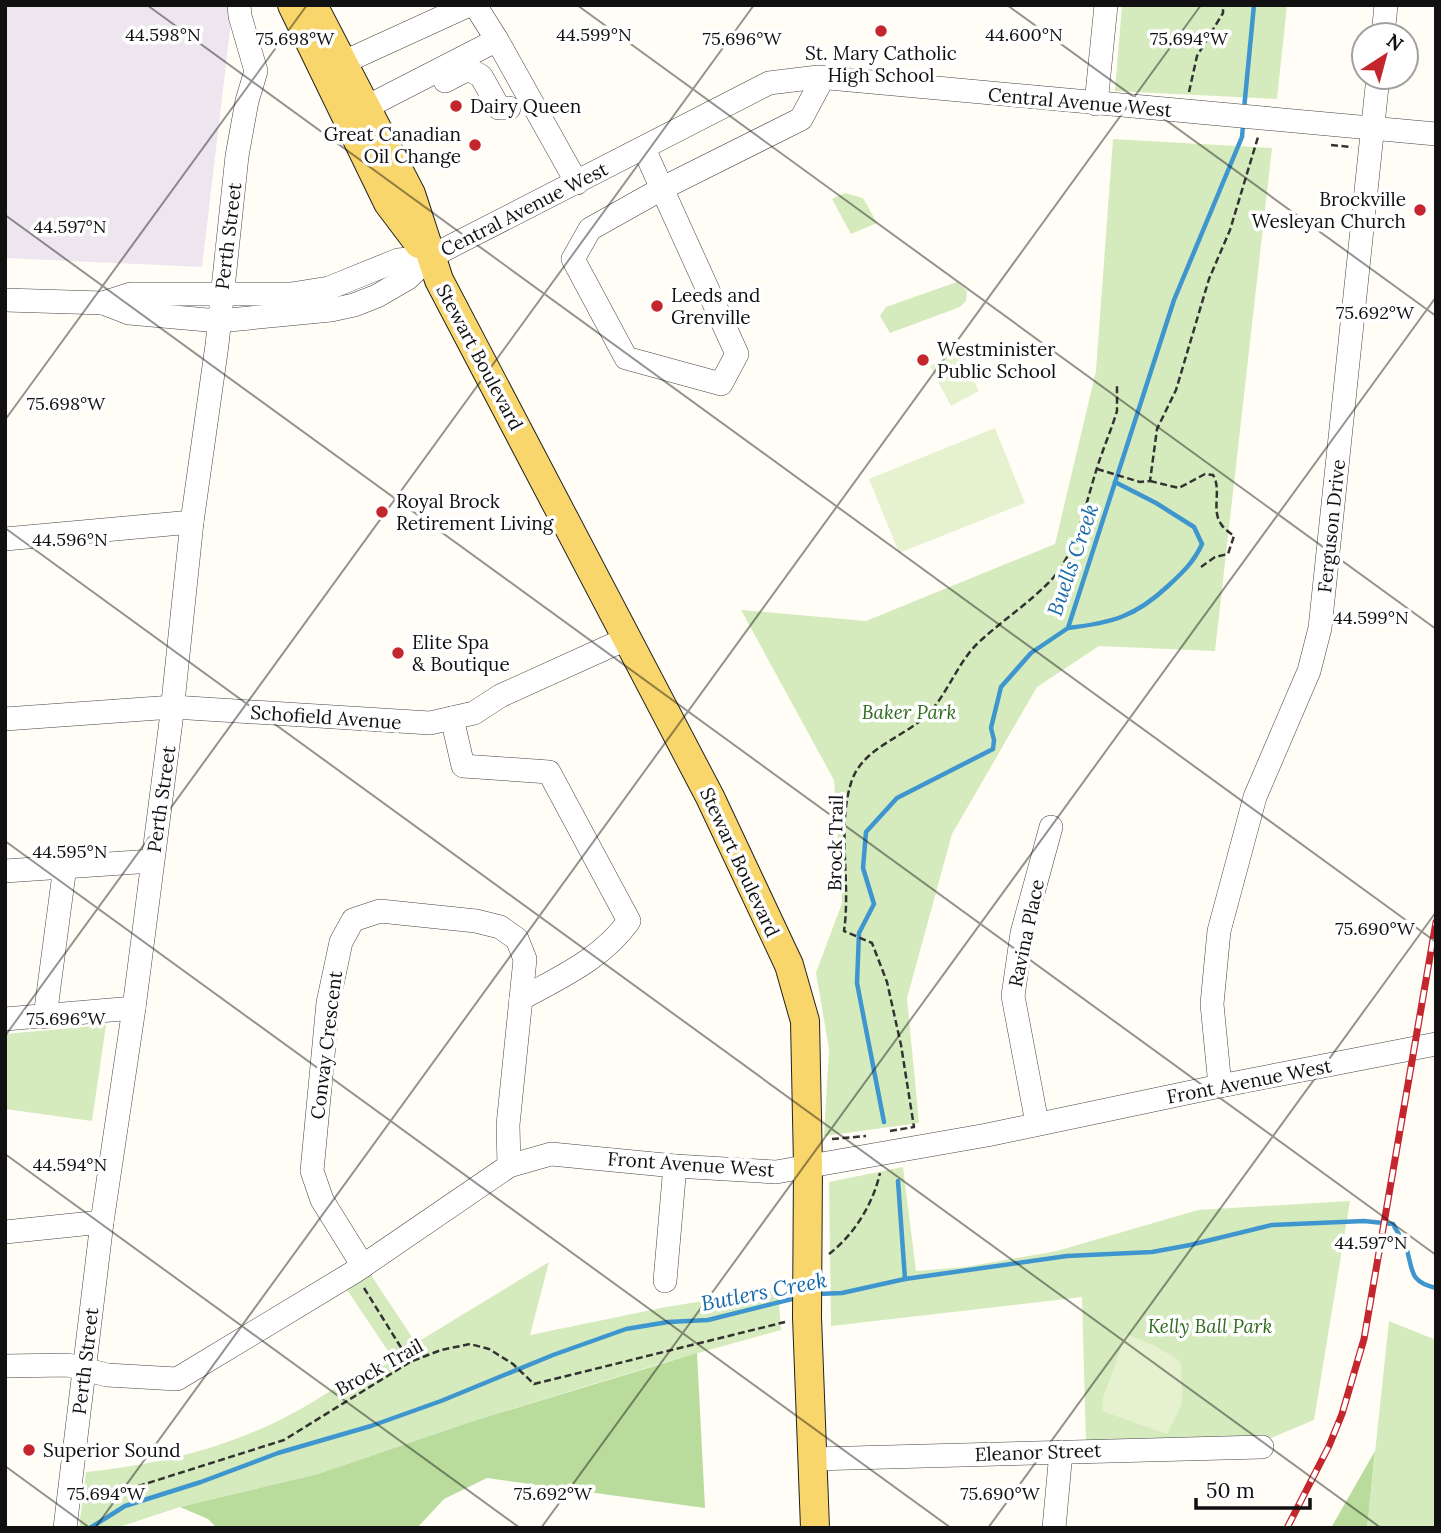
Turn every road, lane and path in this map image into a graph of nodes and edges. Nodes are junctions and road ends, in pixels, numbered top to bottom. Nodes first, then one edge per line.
1 (239, 5) edge
2 (292, 5) edge
3 (313, 5) edge
4 (469, 5) edge
5 (475, 5) edge
6 (1106, 5) edge
7 (1223, 5) edge
8 (497, 40) junction
9 (342, 64) junction
10 (823, 78) junction
11 (1376, 91) edge
12 (404, 102) dead end
13 (1096, 104) junction
14 (509, 108) dead end
15 (1163, 110) junction
16 (356, 112) junction
17 (1260, 128) junction
18 (1372, 128) junction
19 (1436, 134) edge
20 (644, 149) junction
21 (577, 183) junction
22 (663, 188) junction
23 (430, 257) junction
24 (221, 294) junction
25 (5, 300) edge
26 (103, 303) junction
27 (219, 321) junction
28 (1118, 386) dead end
29 (1097, 468) junction
30 (1150, 481) junction
31 (192, 522) junction
32 (5, 539) edge
33 (1201, 567) dead end
34 (628, 638) junction
35 (173, 707) junction
36 (452, 718) junction
37 (5, 719) edge
38 (1051, 827) dead end
39 (152, 861) junction
40 (65, 866) junction
41 (5, 871) edge
42 (521, 999) junction
43 (134, 1008) junction
44 (45, 1017) junction
45 (5, 1019) edge
46 (1436, 1045) edge
47 (1220, 1086) junction
48 (1037, 1123) junction
49 (832, 1139) dead end
50 (879, 1140) junction
51 (509, 1166) junction
52 (675, 1166) junction
53 (808, 1166) junction
54 (102, 1222) junction
55 (5, 1232) edge
56 (816, 1265) junction
57 (359, 1269) junction
58 (665, 1281) dead end
59 (796, 1319) junction
60 (410, 1362) junction
61 (5, 1366) edge
62 (84, 1369) junction
63 (1262, 1447) dead end
64 (1061, 1452) junction
65 (814, 1459) junction
66 (67, 1518) edge
67 (815, 1528) edge
68 (1054, 1528) edge

1 - 24 street, Perth Street
2 - 16 main road, Stewart Boulevard
3 - 9 main road, Stewart Boulevard
4 - 9 street
5 - 8 street
6 - 13 street
7 - 15 path
8 - 16 street
8 - 21 street
9 - 16 main road, Stewart Boulevard
10 - 13 street, Central Avenue West
10 - 20 street, Central Avenue West
10 - 22 street
11 - 18 street, Ferguson Drive
12 - 14 street
13 - 15 street, Central Avenue West
15 - 17 street, Central Avenue West
16 - 23 main road, Stewart Boulevard
17 - 18 street, Central Avenue West
17 - 30 path
18 - 19 street, Central Avenue West
18 - 47 street, Ferguson Drive
20 - 21 street, Central Avenue West
20 - 22 street
21 - 23 street, Central Avenue West
22 - 22 street
23 - 24 street, Central Avenue West
23 - 27 street, Central Avenue West
23 - 34 main road, Stewart Boulevard
24 - 26 street, Central Avenue West
24 - 27 street, Perth Street
25 - 26 street, Central Avenue West
26 - 27 street, Central Avenue West
27 - 31 street, Perth Street
28 - 29 path, Brock Trail
29 - 30 path
29 - 50 path, Brock Trail
30 - 33 path
31 - 32 street
31 - 35 street, Perth Street
34 - 36 street, Schofield Avenue
34 - 53 main road, Stewart Boulevard
35 - 36 street, Schofield Avenue
35 - 37 street, Schofield Avenue
35 - 39 street, Perth Street
36 - 42 street
38 - 48 street, Ravina Place
39 - 40 street
39 - 43 street, Perth Street
40 - 41 street
40 - 44 street
42 - 51 street, Convay Crescent
42 - 57 street, Convay Crescent
43 - 44 street
43 - 54 street, Perth Street
44 - 45 street
46 - 47 street, Front Avenue West
47 - 48 street, Front Avenue West
48 - 50 street, Front Avenue West
49 - 50 path, Brock Trail
50 - 53 street, Front Avenue West
50 - 56 path
51 - 52 street, Front Avenue West
51 - 57 street, Front Avenue West
52 - 53 street, Front Avenue West
52 - 58 street
53 - 56 main road, Stewart Boulevard
54 - 55 street
54 - 62 street, Perth Street
56 - 59 main road, Stewart Boulevard
57 - 60 path
57 - 62 street, Front Avenue West
59 - 60 path, Brock Trail
59 - 65 main road, Stewart Boulevard
60 - 66 path, Brock Trail
61 - 62 street, Front Avenue West
62 - 66 street, Perth Street
63 - 64 street, Eleanor Street
64 - 65 street, Eleanor Street
64 - 68 street
65 - 67 main road, Stewart Boulevard

